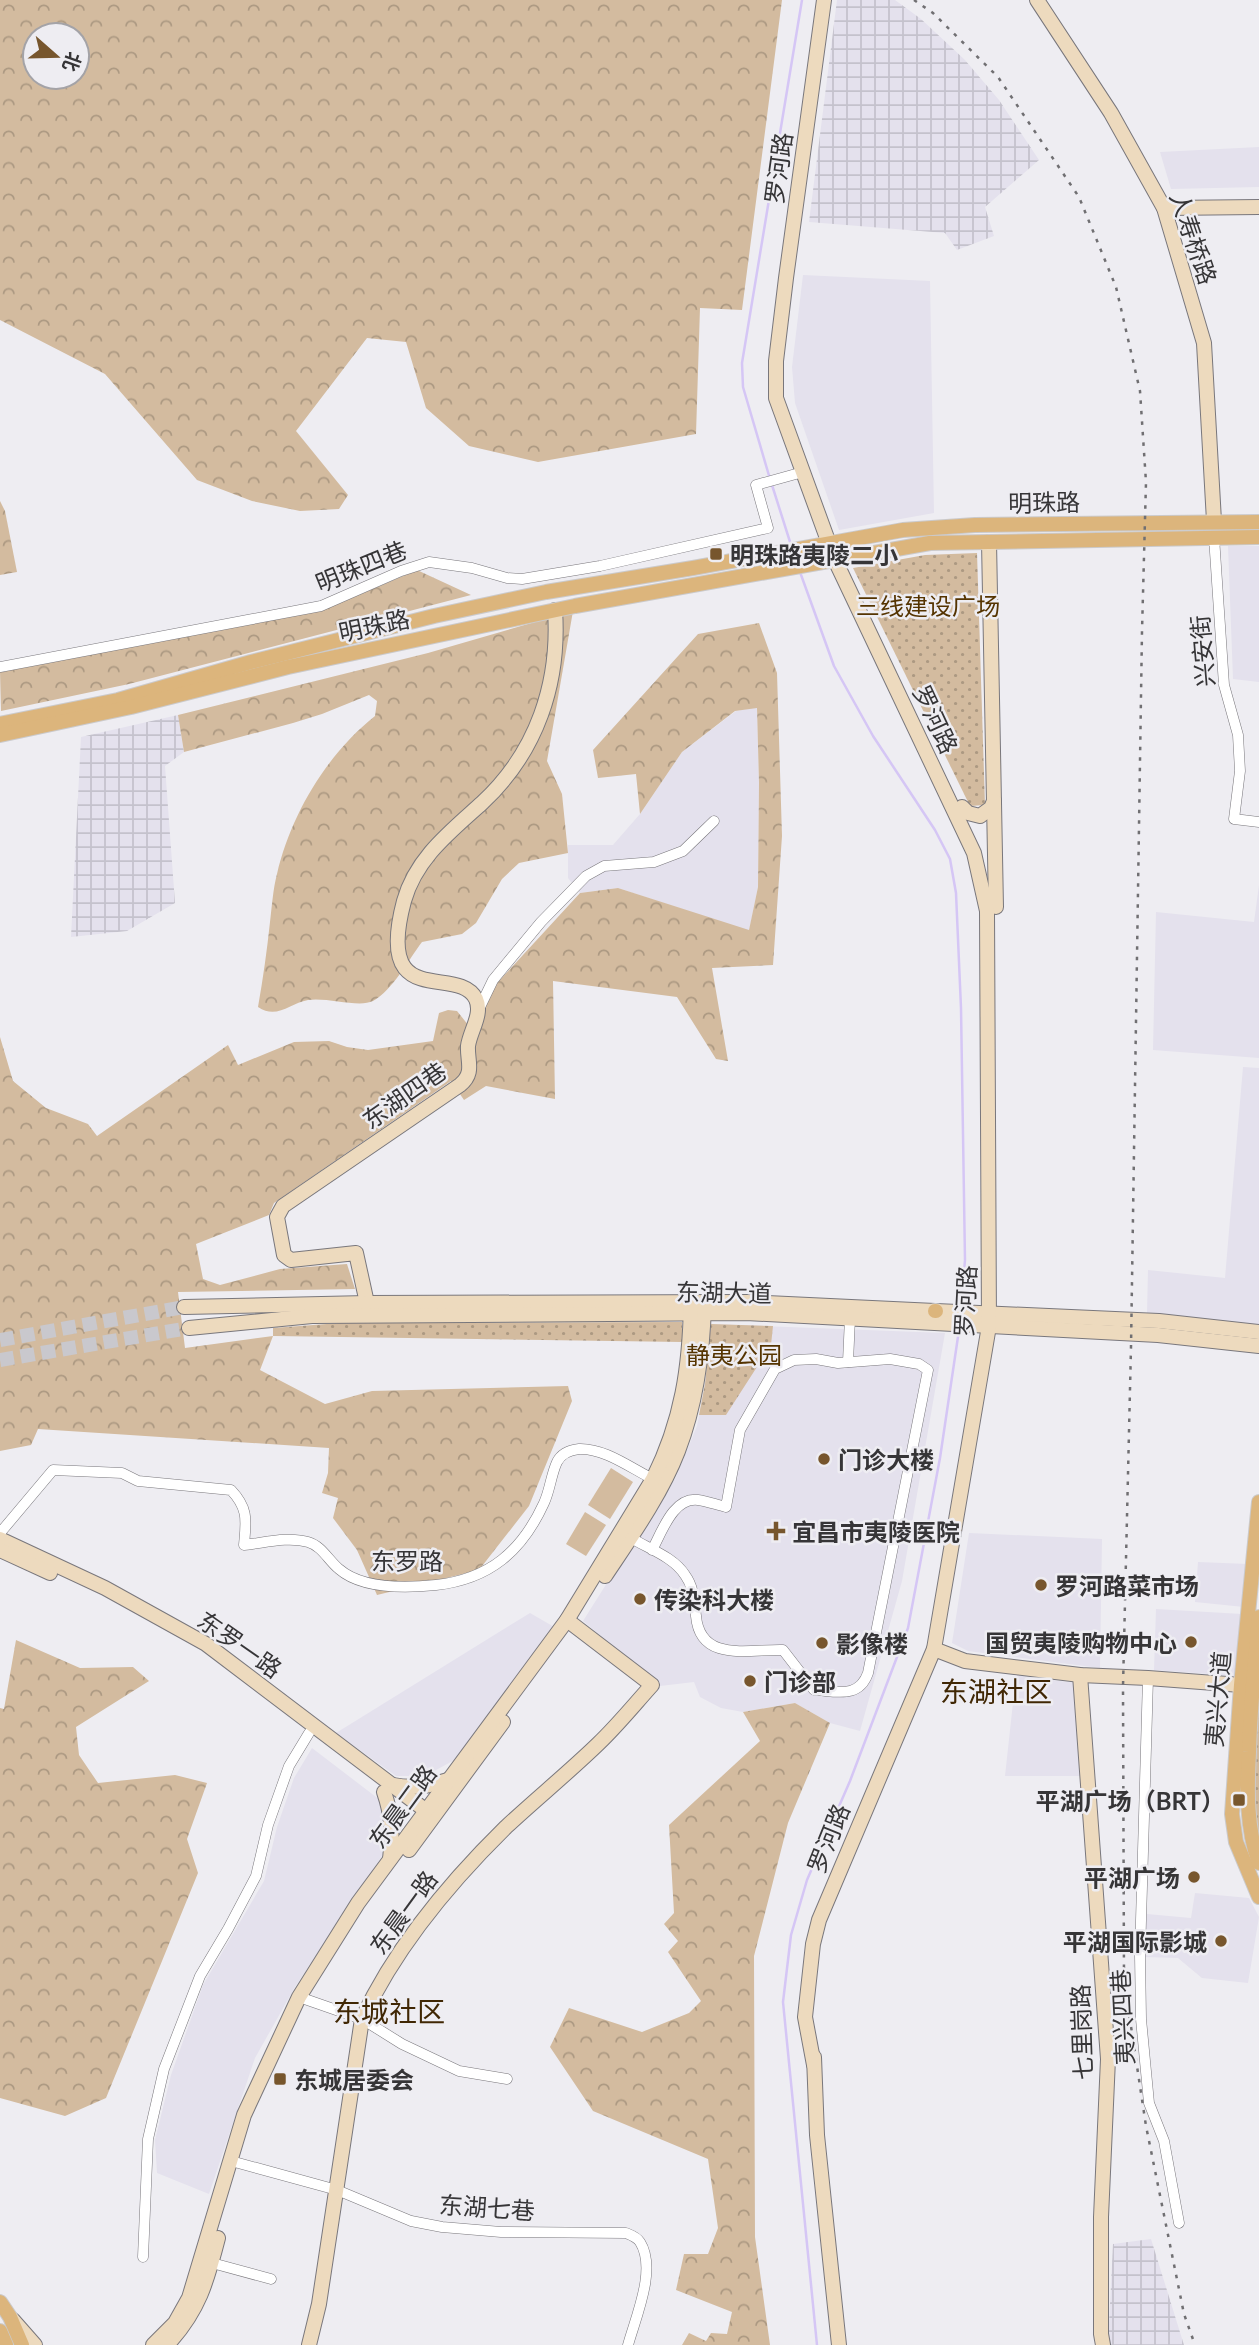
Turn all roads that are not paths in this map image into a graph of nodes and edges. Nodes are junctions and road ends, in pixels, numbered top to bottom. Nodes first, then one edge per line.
1 (824, 0) edge
2 (1037, 0) edge
3 (1259, 207) edge
4 (1164, 208) junction
5 (803, 472) junction
6 (1214, 521) junction
7 (1259, 522) edge
8 (1214, 537) junction
9 (1259, 537) edge
10 (989, 542) junction
11 (830, 543) junction
12 (839, 559) junction
13 (555, 610) junction
14 (0, 667) edge
15 (0, 724) edge
16 (0, 735) edge
17 (994, 800) junction
18 (962, 807) junction
19 (714, 821) dead end
20 (1259, 821) edge
21 (996, 907) junction
22 (478, 1009) junction
23 (367, 1303) junction
24 (184, 1307) tunnel mouth
25 (698, 1308) junction
26 (935, 1315) junction
27 (850, 1318) junction
28 (994, 1320) junction
29 (189, 1328) tunnel mouth
30 (1259, 1332) edge
31 (1259, 1346) edge
32 (848, 1362) junction
33 (658, 1481) junction
34 (1259, 1502) edge
35 (0, 1533) edge
36 (626, 1535) junction
37 (0, 1539) edge
38 (0, 1550) edge
39 (652, 1550) junction
40 (1259, 1617) edge
41 (570, 1622) junction
42 (938, 1650) junction
43 (1080, 1675) junction
44 (1148, 1678) junction
45 (1241, 1685) junction
46 (309, 1733) junction
47 (450, 1779) junction
48 (388, 1788) junction
49 (427, 1818) junction
50 (390, 1860) junction
51 (1259, 1863) edge
52 (1259, 1897) edge
53 (303, 1999) junction
54 (362, 2019) junction
55 (507, 2079) dead end
56 (235, 2162) junction
57 (337, 2190) junction
58 (1180, 2223) dead end
59 (143, 2257) dead end
60 (212, 2263) junction
61 (271, 2279) dead end
62 (0, 2302) edge
63 (10, 2317) junction
64 (0, 2331) edge
65 (6, 2345) edge
66 (22, 2345) edge
67 (35, 2345) edge
68 (153, 2345) edge
69 (167, 2345) edge
70 (309, 2345) edge
71 (628, 2345) edge
72 (839, 2345) edge
73 (1103, 2345) edge

1 - 5 main road, 罗河路
2 - 4 main road, 人寿桥路
3 - 4 main road
4 - 6 main road, 人寿桥路
5 - 11 main road, 罗河路
5 - 14 street, 明珠四巷
6 - 7 main road, 明珠路
6 - 11 main road, 明珠路
8 - 9 main road, 明珠路
8 - 10 main road, 明珠路
8 - 20 street, 兴安街
10 - 12 main road, 明珠路
10 - 17 main road, 罗河路
11 - 12 main road, 罗河路
11 - 15 main road, 明珠路
12 - 13 main road, 明珠路
12 - 18 main road, 罗河路
12 - 28 main road, 罗河路
13 - 16 main road, 明珠路
13 - 22 main road
17 - 18 main road
17 - 21 main road, 罗河路
18 - 21 main road, 罗河路
19 - 22 street
21 - 28 main road, 罗河路
22 - 23 main road, 东湖四巷
23 - 24 main road, 东湖大道
23 - 25 main road, 东湖大道
25 - 26 main road, 东湖大道
25 - 27 main road, 东湖大道
25 - 29 main road, 东湖大道
25 - 33 main road, 东晨二路
26 - 27 main road, 东湖大道
26 - 28 main road, 东湖大道
27 - 32 street
28 - 30 main road, 东湖大道
28 - 31 main road, 东湖大道
28 - 42 main road, 罗河路
32 - 39 street
32 - 39 street
33 - 35 street, 东罗路
33 - 36 main road, 东晨二路
34 - 45 main road, 夷兴大道
36 - 39 street
36 - 41 main road, 东晨二路
37 - 48 main road, 东罗一路
38 - 46 main road, 东罗一路
40 - 51 main road, 夷兴大道
41 - 47 main road, 东晨二路
41 - 49 main road, 东晨二路
41 - 54 main road, 东晨一路
42 - 43 main road
42 - 72 main road, 罗河路
43 - 44 main road
43 - 73 main road, 七里岗路
44 - 45 main road
44 - 58 street, 夷兴四巷
45 - 52 main road, 夷兴大道
46 - 48 main road, 东罗一路
46 - 59 street
47 - 48 main road
47 - 49 main road, 东晨二路
48 - 49 main road, 东罗一路
48 - 50 main road
49 - 50 main road, 东晨二路
49 - 53 main road, 东晨二路
50 - 53 main road, 东晨二路
53 - 54 street
53 - 56 main road, 东晨二路
54 - 55 street
54 - 57 main road, 东晨一路
56 - 57 street, 东湖七巷
56 - 60 main road, 东晨二路
56 - 68 main road, 东晨二路
57 - 70 main road, 东晨一路
57 - 71 street, 东湖七巷
60 - 61 street
60 - 69 main road, 东晨二路
62 - 63 main road
63 - 66 main road
63 - 67 main road
64 - 65 main road

